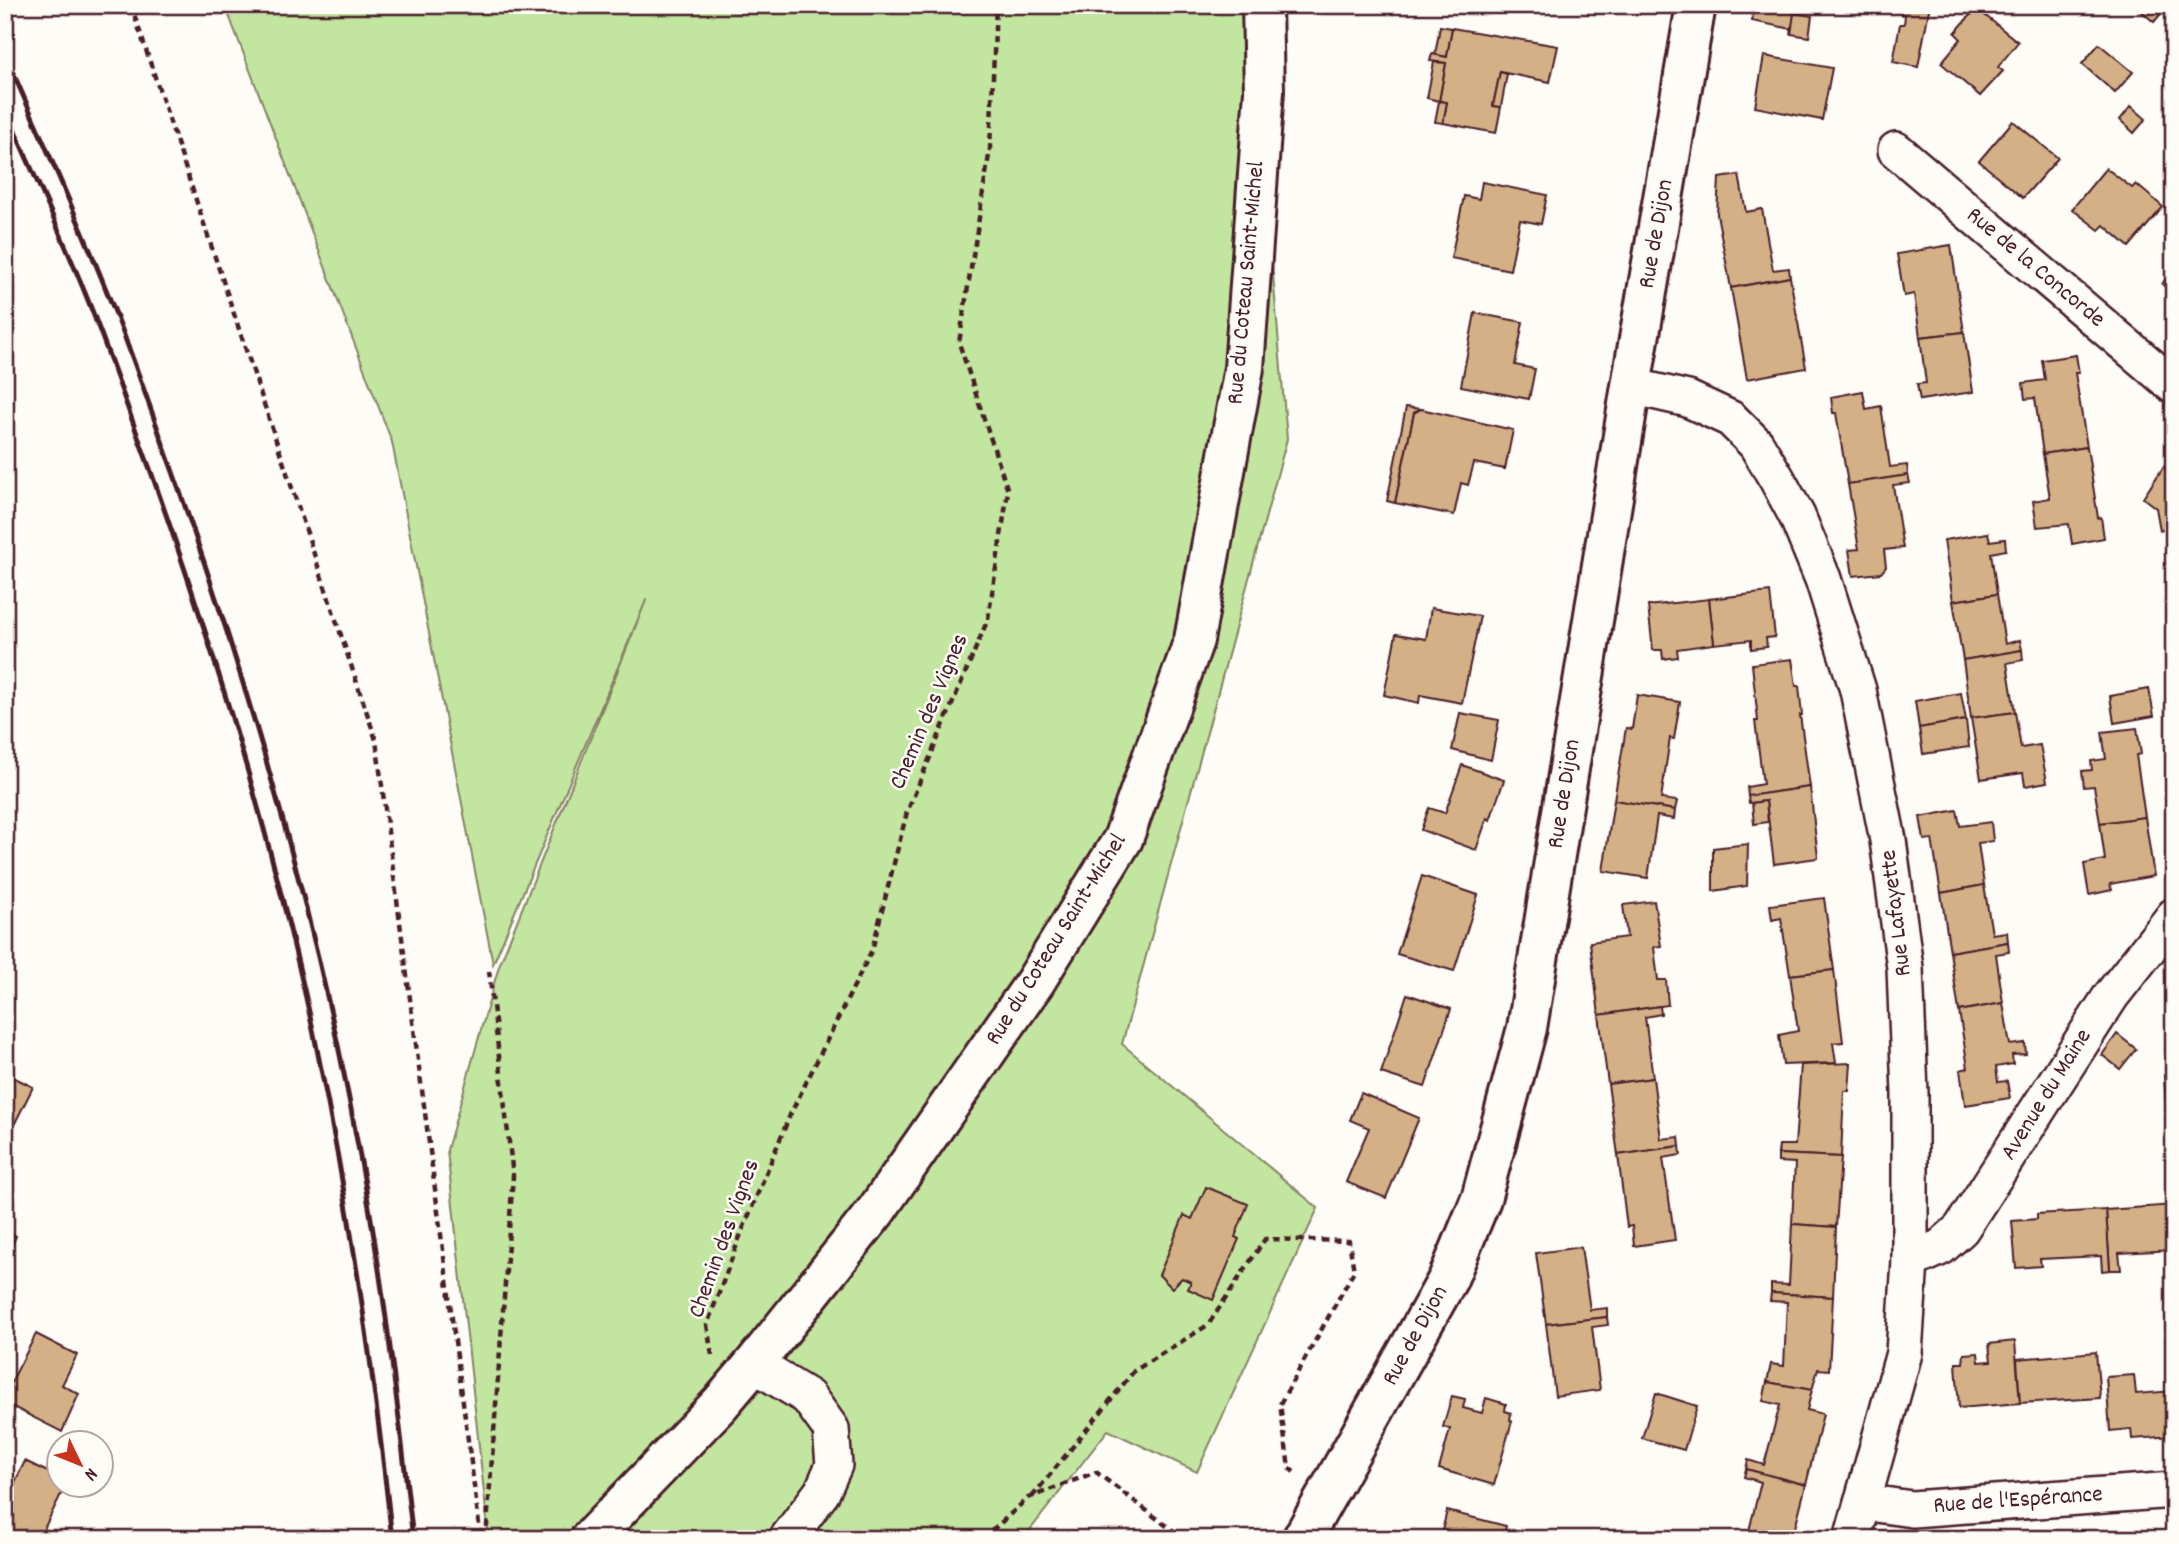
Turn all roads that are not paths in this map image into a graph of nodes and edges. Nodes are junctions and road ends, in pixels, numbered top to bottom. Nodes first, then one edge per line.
1 (1262, 5) edge
2 (1696, 5) edge
3 (1896, 150) dead end
4 (1631, 386) junction
5 (2174, 386) edge
6 (2174, 916) edge
7 (1909, 1261) junction
8 (754, 1364) junction
9 (2174, 1490) edge
10 (1862, 1502) junction
11 (590, 1539) edge
12 (787, 1539) edge
13 (1302, 1539) edge
14 (1852, 1539) edge

1 - 8 street, Rue du Coteau Saint-Michel
2 - 4 street, Rue de Dijon
3 - 5 street, Rue de la Concorde
4 - 7 street, Rue Lafayette
4 - 13 street, Rue de Dijon
6 - 7 street, Avenue du Maine
7 - 10 street, Rue Lafayette
8 - 11 street, Rue du Coteau Saint-Michel
8 - 12 street
9 - 10 street, Rue de l'Espérance
10 - 14 street, Rue Lafayette

